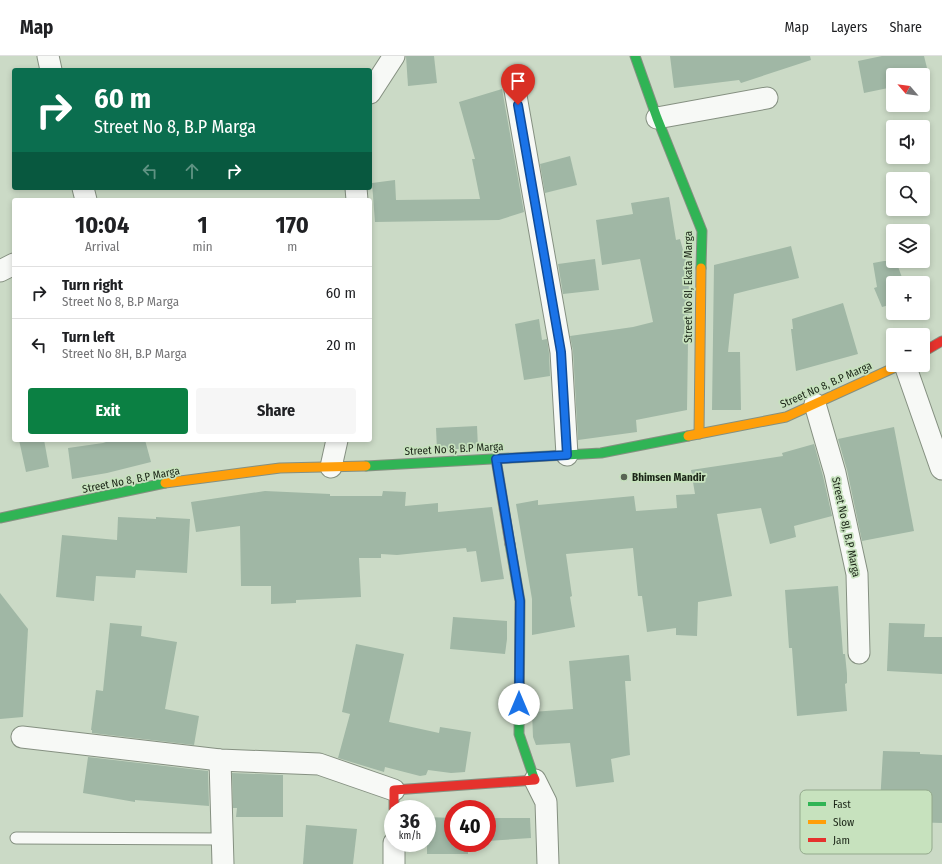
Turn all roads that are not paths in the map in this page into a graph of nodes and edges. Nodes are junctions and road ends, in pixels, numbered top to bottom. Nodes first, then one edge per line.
1 (48, 56) edge
2 (394, 56) edge
3 (635, 56) edge
4 (51, 68) edge
5 (372, 90) edge
6 (515, 90) dead end
7 (767, 98) dead end
8 (657, 118) junction
9 (12, 265) edge
10 (0, 272) edge
11 (942, 341) edge
12 (930, 348) edge
13 (886, 371) edge
14 (907, 372) edge
15 (814, 404) junction
16 (698, 434) junction
17 (337, 442) edge
18 (567, 455) junction
19 (496, 459) junction
20 (331, 466) junction
21 (942, 469) edge
22 (0, 518) edge
23 (859, 653) dead end
24 (22, 737) dead end
25 (220, 760) junction
26 (535, 780) junction
27 (394, 799) edge
28 (16, 838) dead end
29 (222, 840) junction
30 (394, 852) edge
31 (222, 864) edge
32 (394, 864) edge
33 (548, 864) edge

1 - 4 street
2 - 5 street
3 - 8 main road, Street No 8I, Ekata Marga
6 - 18 street
7 - 8 street
8 - 16 main road, Street No 8I, Ekata Marga
9 - 10 street
11 - 12 main road
13 - 15 main road, Street No 8, B.P Marga
14 - 21 street
15 - 16 main road, Street No 8, B.P Marga
15 - 23 street, Street No 8J, B.P Marga
16 - 18 main road, Street No 8, B.P Marga
17 - 20 street
18 - 19 main road, Street No 8, B.P Marga
19 - 20 main road, Street No 8, B.P Marga
19 - 26 main road
20 - 22 main road, Street No 8, B.P Marga
24 - 25 street
25 - 27 street
25 - 29 street
26 - 27 main road
26 - 33 street
28 - 29 lane
29 - 31 street
30 - 32 street

